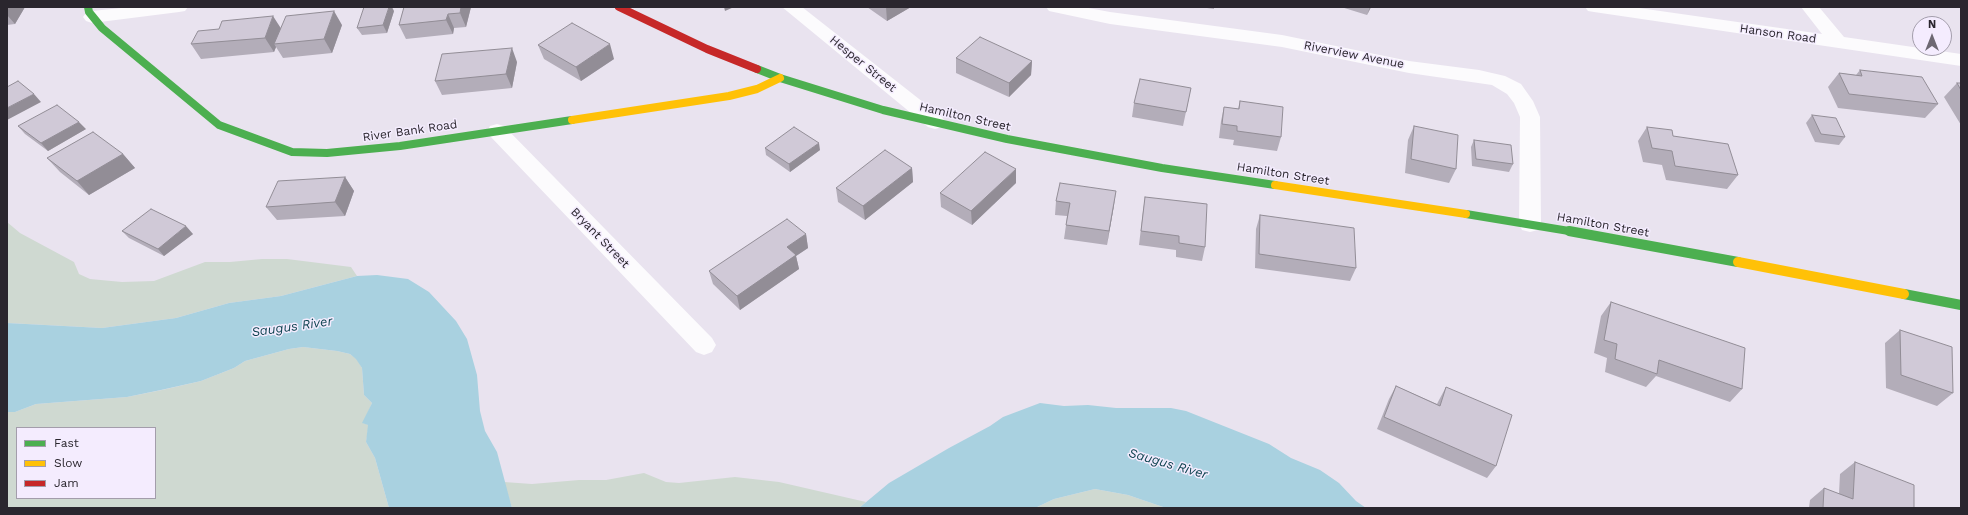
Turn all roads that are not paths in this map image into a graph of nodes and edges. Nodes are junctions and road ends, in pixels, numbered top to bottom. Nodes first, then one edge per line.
1 (179, 7) edge
2 (619, 7) edge
3 (791, 7) edge
4 (1055, 7) edge
5 (1594, 7) edge
6 (1810, 7) edge
7 (90, 12) edge
8 (1839, 43) junction
9 (1961, 60) edge
10 (780, 78) junction
11 (935, 122) junction
12 (497, 131) junction
13 (1530, 224) junction
14 (1961, 305) edge
15 (704, 345) dead end

1 - 7 street
2 - 10 main road, Hamilton Street
3 - 11 street, Hesper Street
4 - 13 street, Riverview Avenue
5 - 8 street, Hanson Road
6 - 8 street
7 - 12 main road, River Bank Road
8 - 9 street, Hanson Road
10 - 11 main road, Hamilton Street
10 - 12 main road, River Bank Road
11 - 13 main road, Hamilton Street
12 - 15 street, Bryant Street
13 - 14 main road, Hamilton Street

